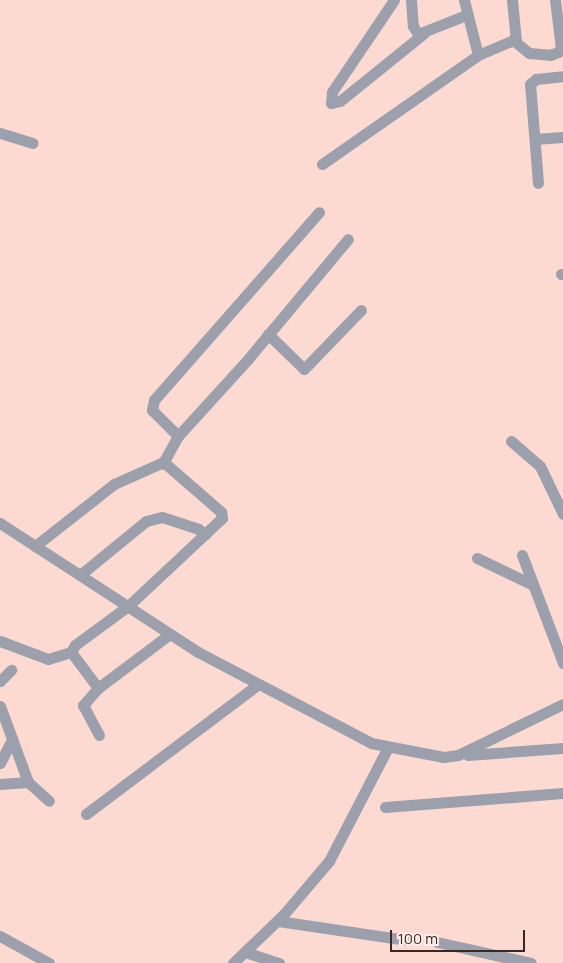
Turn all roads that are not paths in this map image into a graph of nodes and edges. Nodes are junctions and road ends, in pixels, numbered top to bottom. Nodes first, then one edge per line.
1 (394, 0) edge
2 (411, 0) edge
3 (464, 0) edge
4 (512, 0) edge
5 (555, 0) edge
6 (466, 14) junction
7 (423, 34) junction
8 (516, 41) junction
9 (478, 55) junction
10 (563, 76) edge
11 (0, 133) edge
12 (563, 137) edge
13 (535, 139) junction
14 (33, 143) dead end
15 (322, 164) dead end
16 (538, 183) dead end
17 (319, 212) dead end
18 (348, 239) dead end
19 (361, 310) dead end
20 (268, 334) junction
21 (178, 436) junction
22 (510, 442) dead end
23 (163, 463) junction
24 (563, 514) edge
25 (0, 523) edge
26 (205, 534) junction
27 (35, 546) junction
28 (522, 555) dead end
29 (477, 558) dead end
30 (80, 575) junction
31 (533, 585) junction
32 (128, 606) junction
33 (170, 634) junction
34 (0, 641) edge
35 (72, 652) junction
36 (563, 662) edge
37 (10, 670) dead end
38 (0, 681) edge
39 (257, 684) junction
40 (98, 688) junction
41 (563, 704) edge
42 (0, 706) edge
43 (99, 735) dead end
44 (12, 739) junction
45 (388, 747) junction
46 (563, 748) edge
47 (444, 757) junction
48 (0, 763) edge
49 (28, 782) junction
50 (0, 784) edge
51 (563, 793) edge
52 (49, 801) dead end
53 (385, 807) dead end
54 (86, 814) dead end
55 (278, 921) junction
56 (0, 936) edge
57 (406, 940) dead end
58 (437, 942) dead end
59 (245, 952) junction
60 (496, 960) edge
61 (49, 963) edge
62 (233, 963) edge
63 (279, 963) edge
64 (531, 963) edge

1 - 7 street
2 - 7 street
3 - 6 street
4 - 8 street
5 - 8 street
6 - 7 street
6 - 9 street
8 - 9 street
9 - 15 street
10 - 13 street
11 - 14 street
12 - 13 street
13 - 16 street
17 - 21 street
18 - 20 street
19 - 20 street
20 - 21 street
21 - 23 street
22 - 24 street
23 - 26 street
23 - 27 street
25 - 27 street
26 - 30 street
26 - 32 street
27 - 30 street
28 - 31 street
29 - 31 street
30 - 32 street
31 - 36 street
32 - 33 street
32 - 35 street
33 - 39 street
33 - 40 street
34 - 35 street
35 - 40 street
37 - 38 street
39 - 45 street
39 - 54 street
40 - 43 street
41 - 47 street
42 - 44 street
44 - 48 street
44 - 49 street
45 - 47 street
45 - 55 street
46 - 47 street
49 - 50 street
49 - 52 street
51 - 53 street
55 - 57 street
55 - 59 street
56 - 61 street
58 - 60 street
59 - 62 street
59 - 63 street
60 - 64 street

